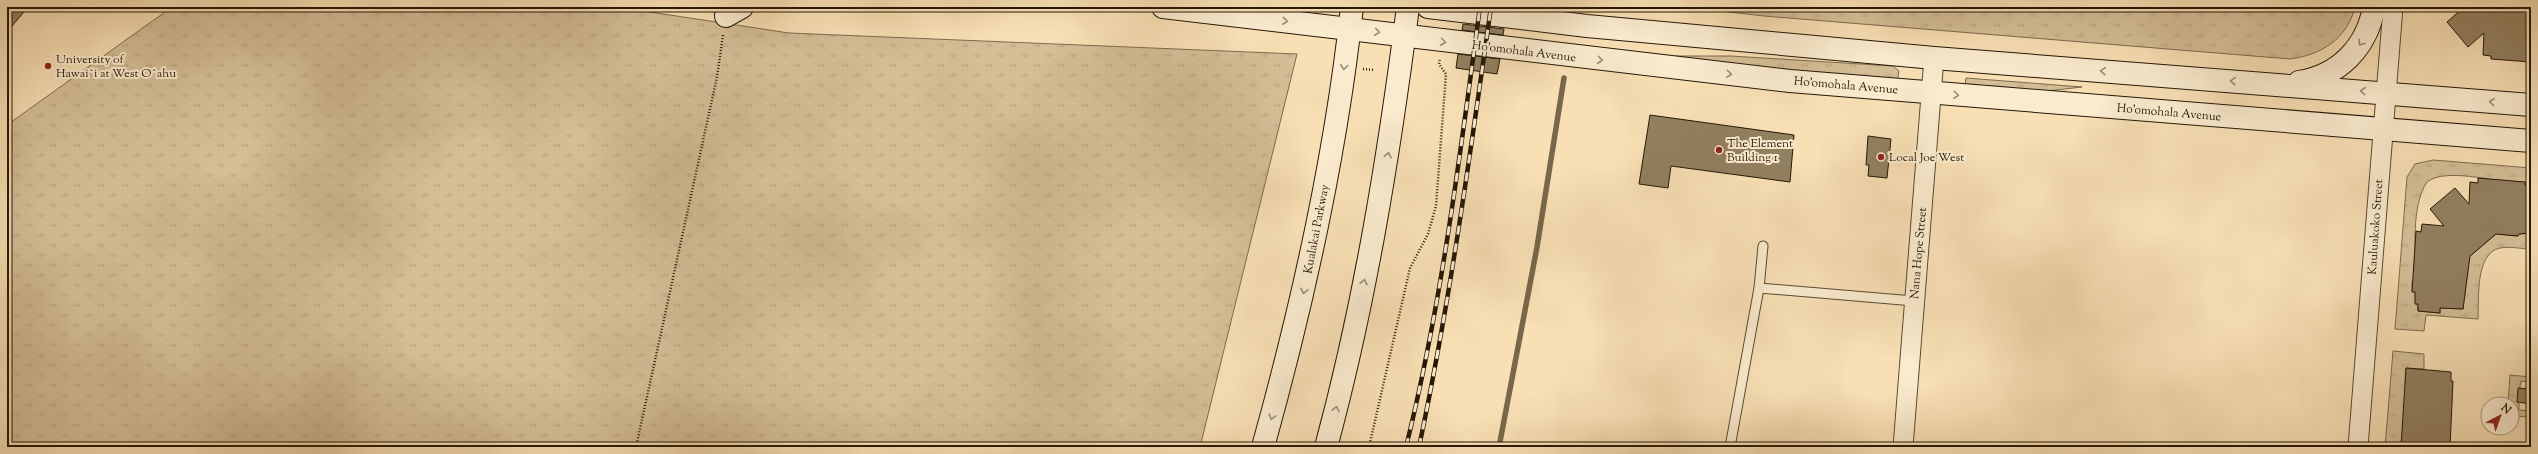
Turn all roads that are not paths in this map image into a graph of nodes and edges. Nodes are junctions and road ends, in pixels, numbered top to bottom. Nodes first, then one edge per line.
1 (1163, 7) edge
2 (1408, 7) edge
3 (1428, 7) edge
4 (2374, 7) edge
5 (2393, 7) edge
6 (1351, 18) edge
7 (1404, 36) junction
8 (1934, 58) junction
9 (2271, 84) junction
10 (1932, 93) junction
11 (2386, 93) junction
12 (2531, 105) edge
13 (2383, 130) junction
14 (2531, 141) edge
15 (1763, 246) dead end
16 (1759, 288) junction
17 (1914, 301) junction
18 (1263, 447) edge
19 (1326, 447) edge
20 (1730, 447) edge
21 (1903, 447) edge
22 (2358, 447) edge

1 -> 6 main road, Ho’omohala Avenue
2 - 7 main road
3 - 8 main road
4 -> 9 main road
5 - 11 street, Kauluakoko Street
6 -> 7 main road, Ho’omohala Avenue
6 -> 18 main road, Kualakai Parkway
7 -> 10 main road, Ho’omohala Avenue
19 -> 7 main road
9 -> 8 main road
8 - 10 street, Nana Hope Street
11 -> 9 main road
10 -> 13 main road, Ho’omohala Avenue
10 - 17 street, Nana Hope Street
12 -> 11 main road
11 - 13 street, Kauluakoko Street
13 - 14 main road, Ho’omohala Avenue
13 - 22 street, Kauluakoko Street
15 - 16 lane
16 - 17 lane
16 - 20 lane
17 - 21 street, Nana Hope Street

